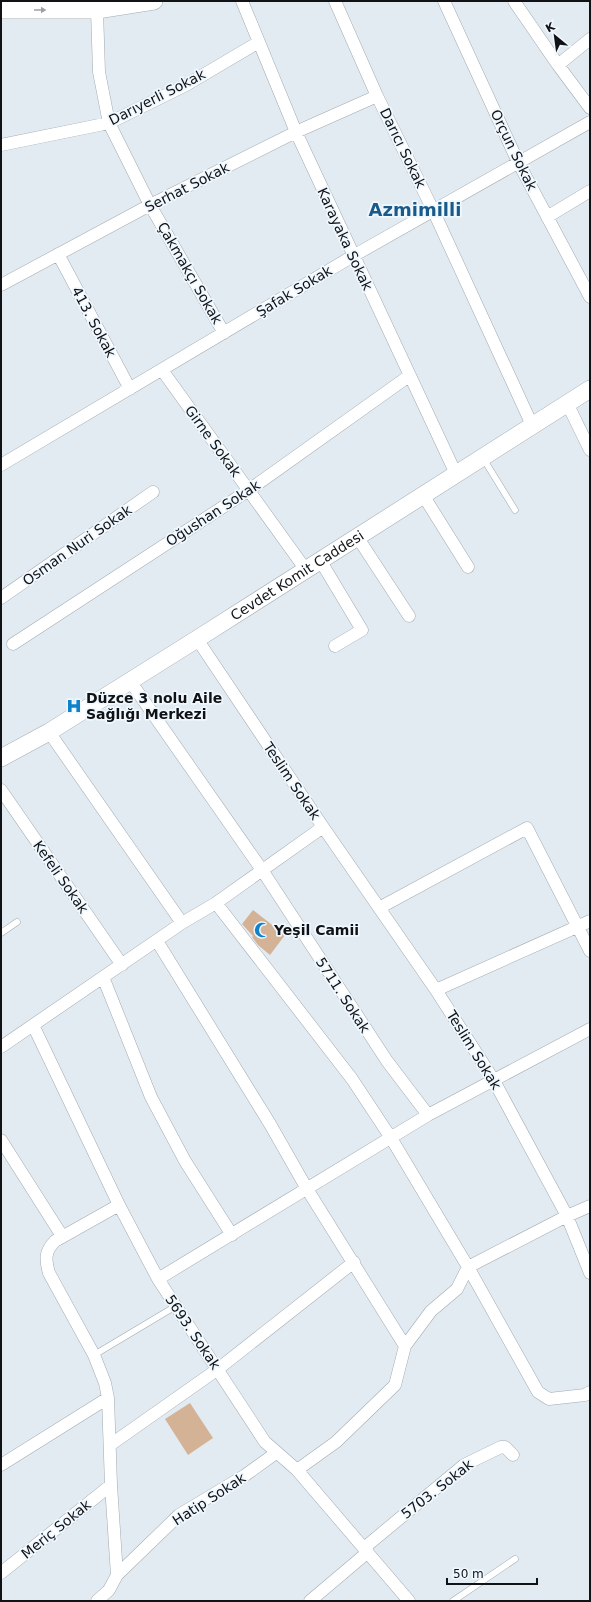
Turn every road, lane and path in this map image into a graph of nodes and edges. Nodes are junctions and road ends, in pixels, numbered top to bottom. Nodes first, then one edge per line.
1 (154, 1) edge
2 (242, 1) edge
3 (334, 1) edge
4 (444, 1) edge
5 (514, 1) edge
6 (1, 10) edge
7 (97, 10) junction
8 (590, 39) edge
9 (259, 42) junction
10 (558, 66) junction
11 (377, 96) junction
12 (590, 108) edge
13 (590, 122) edge
14 (109, 123) junction
15 (296, 132) junction
16 (1, 145) edge
17 (518, 162) junction
18 (590, 191) edge
19 (150, 205) junction
20 (433, 210) junction
21 (547, 217) junction
22 (58, 254) junction
23 (353, 256) junction
24 (1, 285) edge
25 (590, 297) edge
26 (224, 333) junction
27 (162, 370) junction
28 (409, 376) junction
29 (130, 389) junction
30 (590, 389) edge
31 (567, 403) junction
32 (532, 425) junction
33 (590, 450) edge
34 (482, 457) junction
35 (1, 465) edge
36 (456, 474) junction
37 (248, 490) junction
38 (153, 492) dead end
39 (423, 495) junction
40 (515, 510) dead end
41 (358, 538) junction
42 (320, 560) junction
43 (468, 567) dead end
44 (306, 570) junction
45 (1, 598) edge
46 (409, 616) dead end
47 (197, 640) junction
48 (13, 644) dead end
49 (335, 646) dead end
50 (130, 681) junction
51 (49, 732) junction
52 (1, 758) edge
53 (1, 790) edge
54 (323, 827) junction
55 (262, 870) junction
56 (216, 903) junction
57 (379, 908) junction
58 (590, 921) edge
59 (17, 922) dead end
60 (182, 923) junction
61 (578, 926) junction
62 (1, 933) edge
63 (156, 941) junction
64 (590, 952) edge
65 (122, 965) junction
66 (103, 977) junction
67 (436, 990) junction
68 (33, 1026) junction
69 (590, 1029) edge
70 (1, 1047) edge
71 (493, 1079) junction
72 (428, 1115) junction
73 (391, 1138) junction
74 (1, 1140) edge
75 (308, 1189) junction
76 (118, 1205) junction
77 (590, 1206) edge
78 (567, 1216) junction
79 (232, 1235) junction
80 (62, 1236) junction
81 (354, 1262) junction
82 (468, 1267) junction
83 (590, 1272) edge
84 (158, 1279) junction
85 (176, 1306) junction
86 (405, 1346) junction
87 (94, 1355) junction
88 (218, 1369) junction
89 (587, 1393) edge
90 (108, 1398) junction
91 (110, 1445) junction
92 (276, 1453) junction
93 (513, 1455) dead end
94 (1, 1465) edge
95 (297, 1470) junction
96 (110, 1485) junction
97 (366, 1550) junction
98 (514, 1559) dead end
99 (1, 1573) edge
100 (117, 1575) junction
101 (97, 1601) edge
102 (310, 1601) edge
103 (409, 1601) edge
104 (453, 1601) edge

1 - 7 street
2 - 9 street, Karayaka Sokak
3 - 11 street, Darıcı Sokak
4 - 17 street, Orçun Sokak
5 - 10 street
6 -> 7 street
7 - 14 street, Çakmakçı Sokak
8 - 10 street
9 - 14 street, Darıyerli Sokak
9 - 15 street, Karayaka Sokak
10 - 12 street
11 - 15 street, Serhat Sokak
11 - 20 street, Darıcı Sokak
13 - 17 street, Şafak Sokak
14 - 16 street, Darıyerli Sokak
14 - 19 street, Çakmakçı Sokak
15 - 19 street, Serhat Sokak
15 - 23 street, Karayaka Sokak
17 - 20 street, Şafak Sokak
17 - 21 street, Orçun Sokak
18 - 21 street
19 - 22 street, Serhat Sokak
19 - 26 street, Çakmakçı Sokak
20 - 23 street, Şafak Sokak
20 - 32 street, Darıcı Sokak
21 - 25 street, Orçun Sokak
22 - 24 street, Serhat Sokak
22 - 29 street, 413. Sokak
23 - 26 street, Şafak Sokak
23 - 28 street, Karayaka Sokak
26 - 27 street, Şafak Sokak
27 - 29 street, Şafak Sokak
27 - 37 street, Girne Sokak
28 - 36 street, Karayaka Sokak
28 - 37 street, Oğushan Sokak
29 - 35 street, Şafak Sokak
30 - 31 street, Cevdet Komit Caddesi
31 - 32 street, Cevdet Komit Caddesi
31 - 33 street
32 - 34 street, Cevdet Komit Caddesi
34 - 36 street, Cevdet Komit Caddesi
34 - 40 lane
36 - 39 street, Cevdet Komit Caddesi
37 - 44 street, Girne Sokak
37 - 48 street, Oğushan Sokak
38 - 45 street, Osman Nuri Sokak
39 - 41 street, Cevdet Komit Caddesi
39 - 43 street
41 - 42 street, Cevdet Komit Caddesi
41 - 46 street
42 - 44 street, Cevdet Komit Caddesi
42 - 49 street
44 - 47 street, Cevdet Komit Caddesi
47 - 50 street, Cevdet Komit Caddesi
47 - 54 street, Teslim Sokak
50 - 51 street, Cevdet Komit Caddesi
50 - 55 street, 5711. Sokak
51 - 52 street, Cevdet Komit Caddesi
51 - 60 street
53 - 65 street, Kefeli Sokak
54 - 55 street
54 - 57 street, Teslim Sokak
55 - 56 street
55 - 72 street, 5711. Sokak
56 - 60 street
56 - 73 street
57 - 61 street
57 - 67 street, Teslim Sokak
58 - 61 street
59 - 62 lane
60 - 63 street
61 - 64 street
61 - 67 street
63 - 65 street
63 - 75 street
65 - 66 street
66 - 68 street
66 - 79 street
67 - 71 street, Teslim Sokak
68 - 70 street
68 - 76 street, 5693. Sokak
69 - 71 street
71 - 72 street
71 - 78 street, Teslim Sokak
72 - 73 street
73 - 75 street
73 - 82 street
74 - 80 street
75 - 79 street
75 - 81 street
76 - 80 street
76 - 84 street, 5693. Sokak
77 - 78 street
78 - 82 street
78 - 83 street, Teslim Sokak
79 - 84 street
80 - 87 street
81 - 86 street
81 - 88 street
82 - 86 street
82 - 89 street
84 - 85 street, 5693. Sokak
85 - 87 lane
85 - 88 street, 5693. Sokak
86 - 95 street
87 - 90 street
88 - 91 street
88 - 92 street, 5693. Sokak
90 - 91 street
90 - 94 street
91 - 96 street
92 - 95 street, 5693. Sokak
92 - 100 street, Hatip Sokak
93 - 97 street, 5703. Sokak
95 - 97 street, 5693. Sokak
96 - 99 street, Meriç Sokak
96 - 100 street
97 - 102 street
97 - 103 street, 5693. Sokak
98 - 104 lane
100 - 101 street, Hatip Sokak

